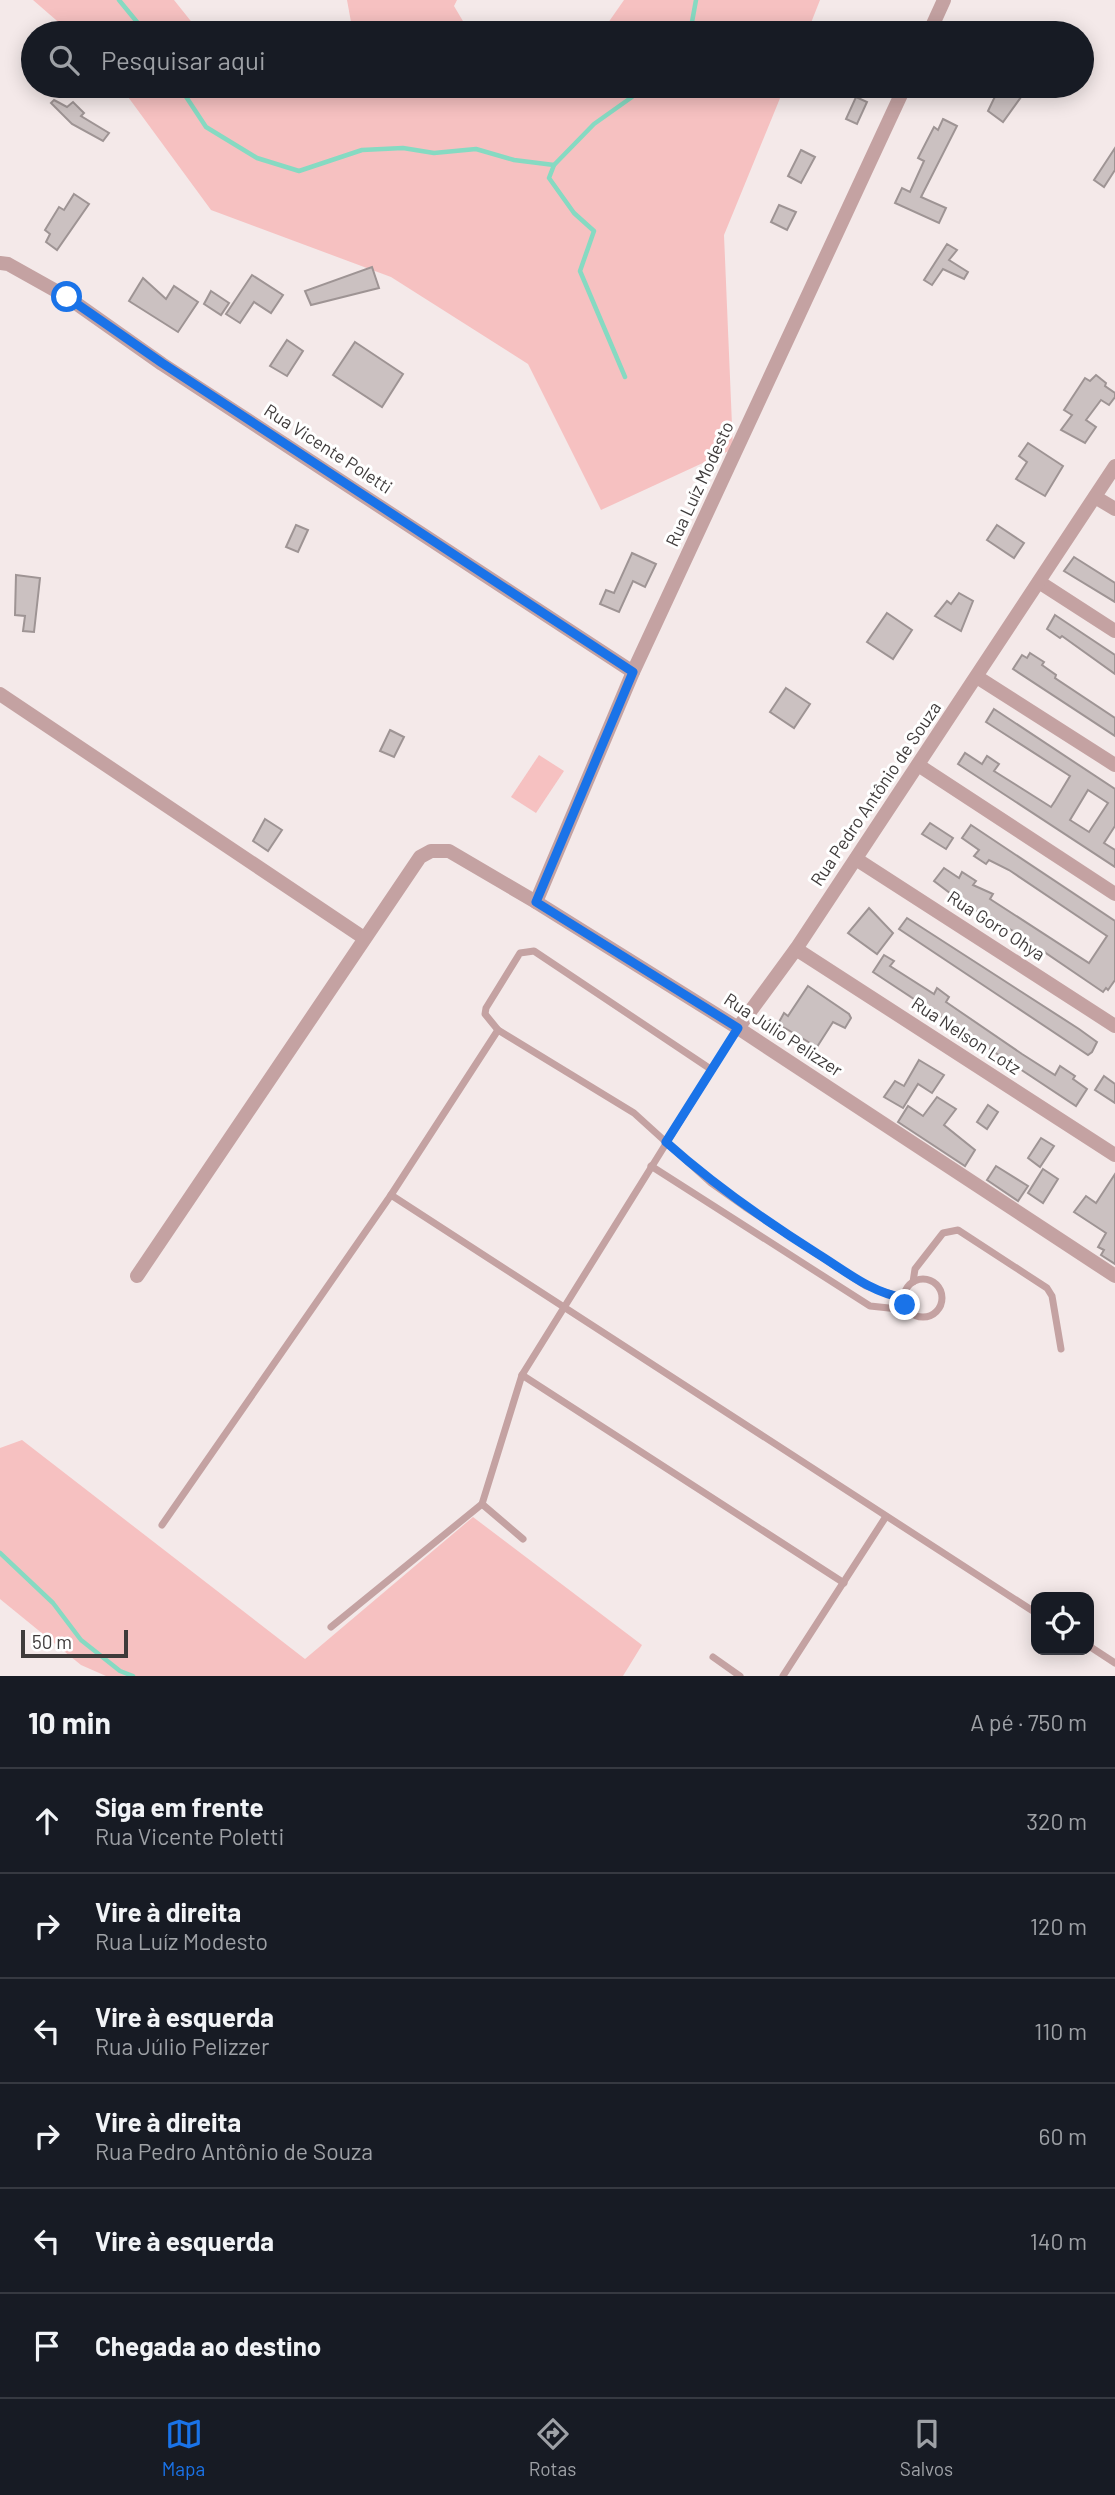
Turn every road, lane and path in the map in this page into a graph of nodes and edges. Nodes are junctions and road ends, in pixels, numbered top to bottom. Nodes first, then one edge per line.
1 (944, 0) edge
2 (934, 21) edge
3 (899, 98) edge
4 (0, 263) edge
5 (1115, 466) edge
6 (1095, 496) junction
7 (1115, 509) edge
8 (1040, 582) junction
9 (1115, 631) edge
10 (633, 672) junction
11 (977, 677) junction
12 (0, 694) edge
13 (918, 765) junction
14 (1115, 765) edge
15 (856, 859) junction
16 (1115, 894) edge
17 (536, 902) junction
18 (364, 938) junction
19 (796, 949) junction
20 (1115, 1026) edge
21 (738, 1028) junction
22 (498, 1030) junction
23 (712, 1070) junction
24 (666, 1142) junction
25 (1115, 1155) edge
26 (651, 1166) junction
27 (391, 1195) junction
28 (137, 1276) dead end
29 (1115, 1276) edge
30 (913, 1282) junction
31 (904, 1298) junction
32 (563, 1305) junction
33 (908, 1310) junction
34 (1061, 1349) dead end
35 (522, 1376) junction
36 (482, 1504) junction
37 (885, 1518) junction
38 (162, 1525) dead end
39 (523, 1539) dead end
40 (844, 1583) junction
41 (1031, 1610) edge
42 (331, 1627) dead end
43 (1094, 1649) edge
44 (713, 1657) dead end
45 (1115, 1663) edge
46 (740, 1676) edge
47 (783, 1676) edge

1 - 2 street
3 - 10 street, Rua Luíz Modesto
4 - 10 street, Rua Vicente Poletti
5 - 6 street, Rua Pedro Antônio de Souza
6 - 7 street
6 - 8 street, Rua Pedro Antônio de Souza
8 - 9 street
8 - 11 street, Rua Pedro Antônio de Souza
10 - 17 street, Rua Luíz Modesto
11 - 13 street, Rua Pedro Antônio de Souza
11 - 14 street
12 - 18 street
13 - 15 street, Rua Pedro Antônio de Souza
13 - 16 street
15 - 19 street, Rua Pedro Antônio de Souza
15 - 20 street, Rua Goro Ohya
17 - 18 street, Rua Júlio Pelizzer
17 - 21 street, Rua Júlio Pelizzer
18 - 28 street
19 - 21 street, Rua Pedro Antônio de Souza
19 - 25 street, Rua Nelson Lotz
21 - 23 lane, Rua Pedro Antônio de Souza
21 - 29 street, Rua Júlio Pelizzer
22 - 23 lane
22 - 24 lane
22 - 27 lane
23 - 24 lane, Rua Pedro Antônio de Souza
24 - 26 lane, Rua Pedro Antônio de Souza
24 - 31 lane
26 - 32 lane, Rua Pedro Antônio de Souza
26 - 33 lane
27 - 32 lane
27 - 38 lane
30 - 31 lane
30 - 33 lane
30 - 34 lane
31 - 33 lane
32 - 35 lane, Rua Pedro Antônio de Souza
32 - 37 lane
35 - 36 lane, Rua Pedro Antônio de Souza
35 - 40 lane
36 - 39 lane
36 - 42 lane
37 - 40 lane
37 - 41 lane
40 - 47 lane
43 - 45 lane
44 - 46 lane

